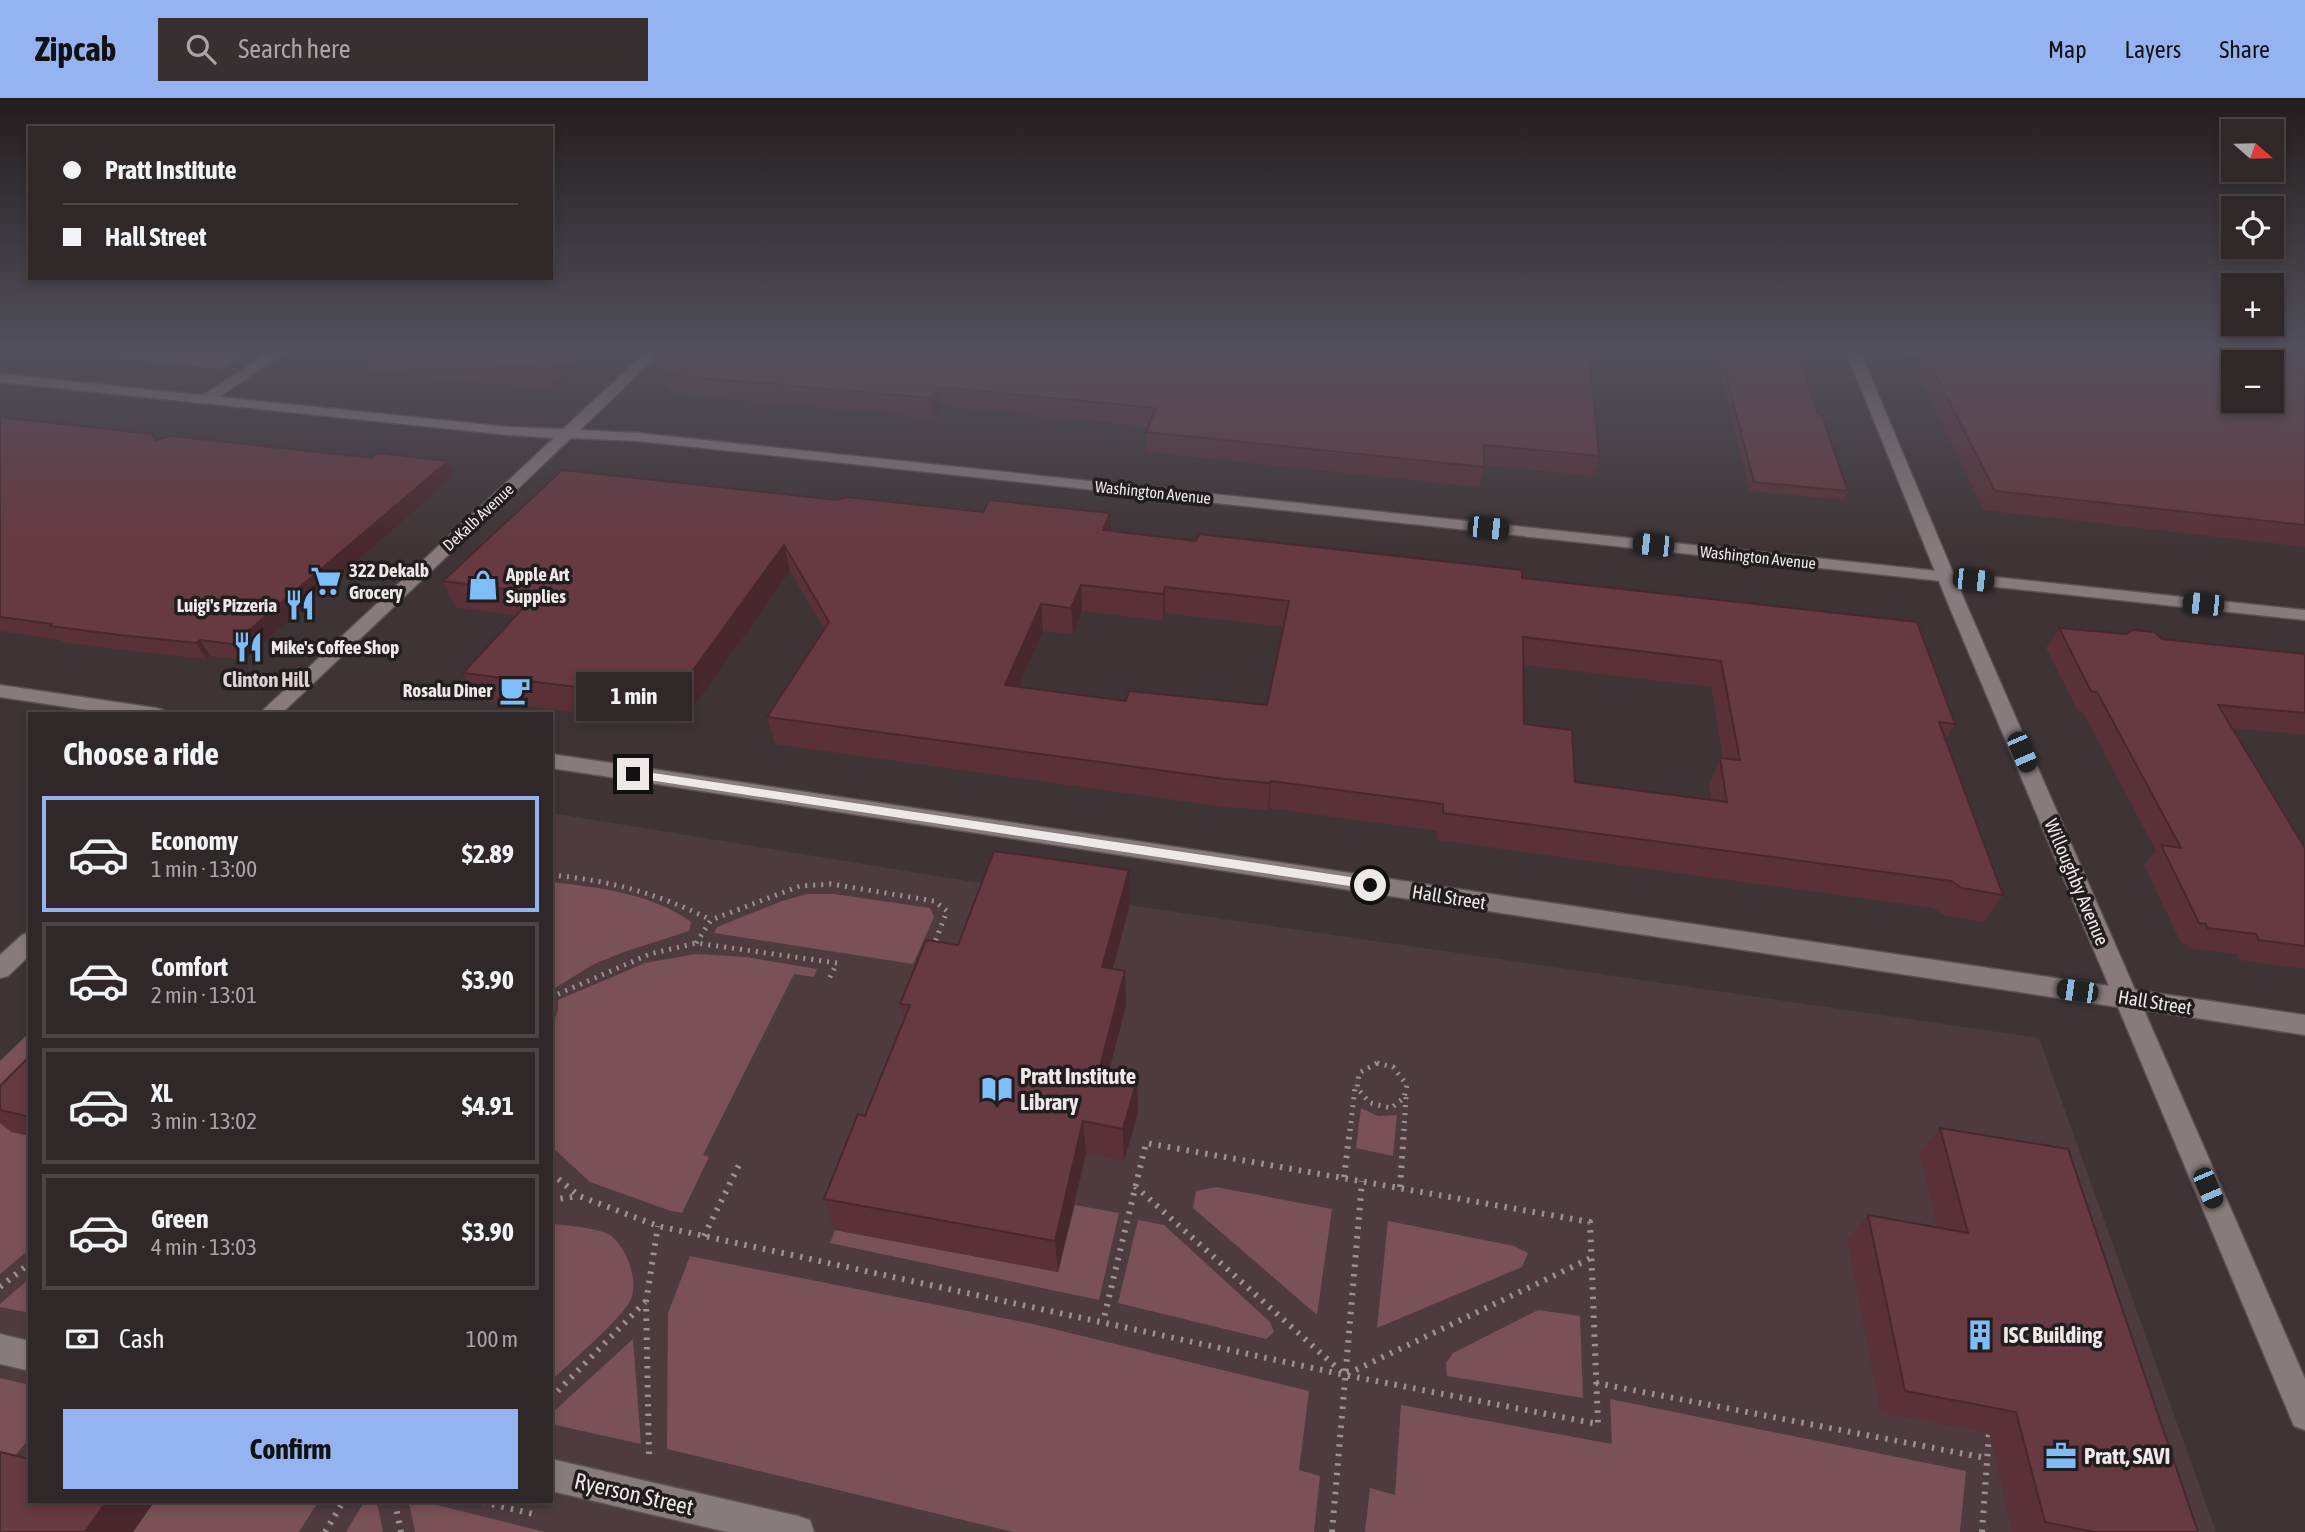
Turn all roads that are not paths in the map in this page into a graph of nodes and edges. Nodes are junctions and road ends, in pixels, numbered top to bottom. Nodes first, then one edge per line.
1 (361, 416) edge
2 (585, 416) edge
3 (1880, 416) edge
4 (566, 434) junction
5 (1948, 577) junction
6 (2305, 615) edge
7 (0, 691) edge
8 (142, 712) edge
9 (271, 712) edge
10 (553, 761) edge
11 (28, 943) edge
12 (0, 969) edge
13 (2127, 998) junction
14 (2305, 1025) edge
15 (0, 1349) edge
16 (28, 1356) edge
17 (2305, 1415) edge
18 (553, 1475) edge
19 (798, 1532) edge

1 - 4 main road, Washington Avenue
2 - 4 main road, DeKalb Avenue
3 - 5 main road, Willoughby Avenue
4 - 5 main road, Washington Avenue
4 - 9 main road, DeKalb Avenue
5 - 6 main road, Washington Avenue
5 - 13 main road, Willoughby Avenue
7 - 8 main road
10 - 13 main road, Hall Street
11 - 12 main road
13 - 14 main road, Hall Street
13 - 17 main road, Willoughby Avenue
15 - 16 main road
18 - 19 main road, Ryerson Street

